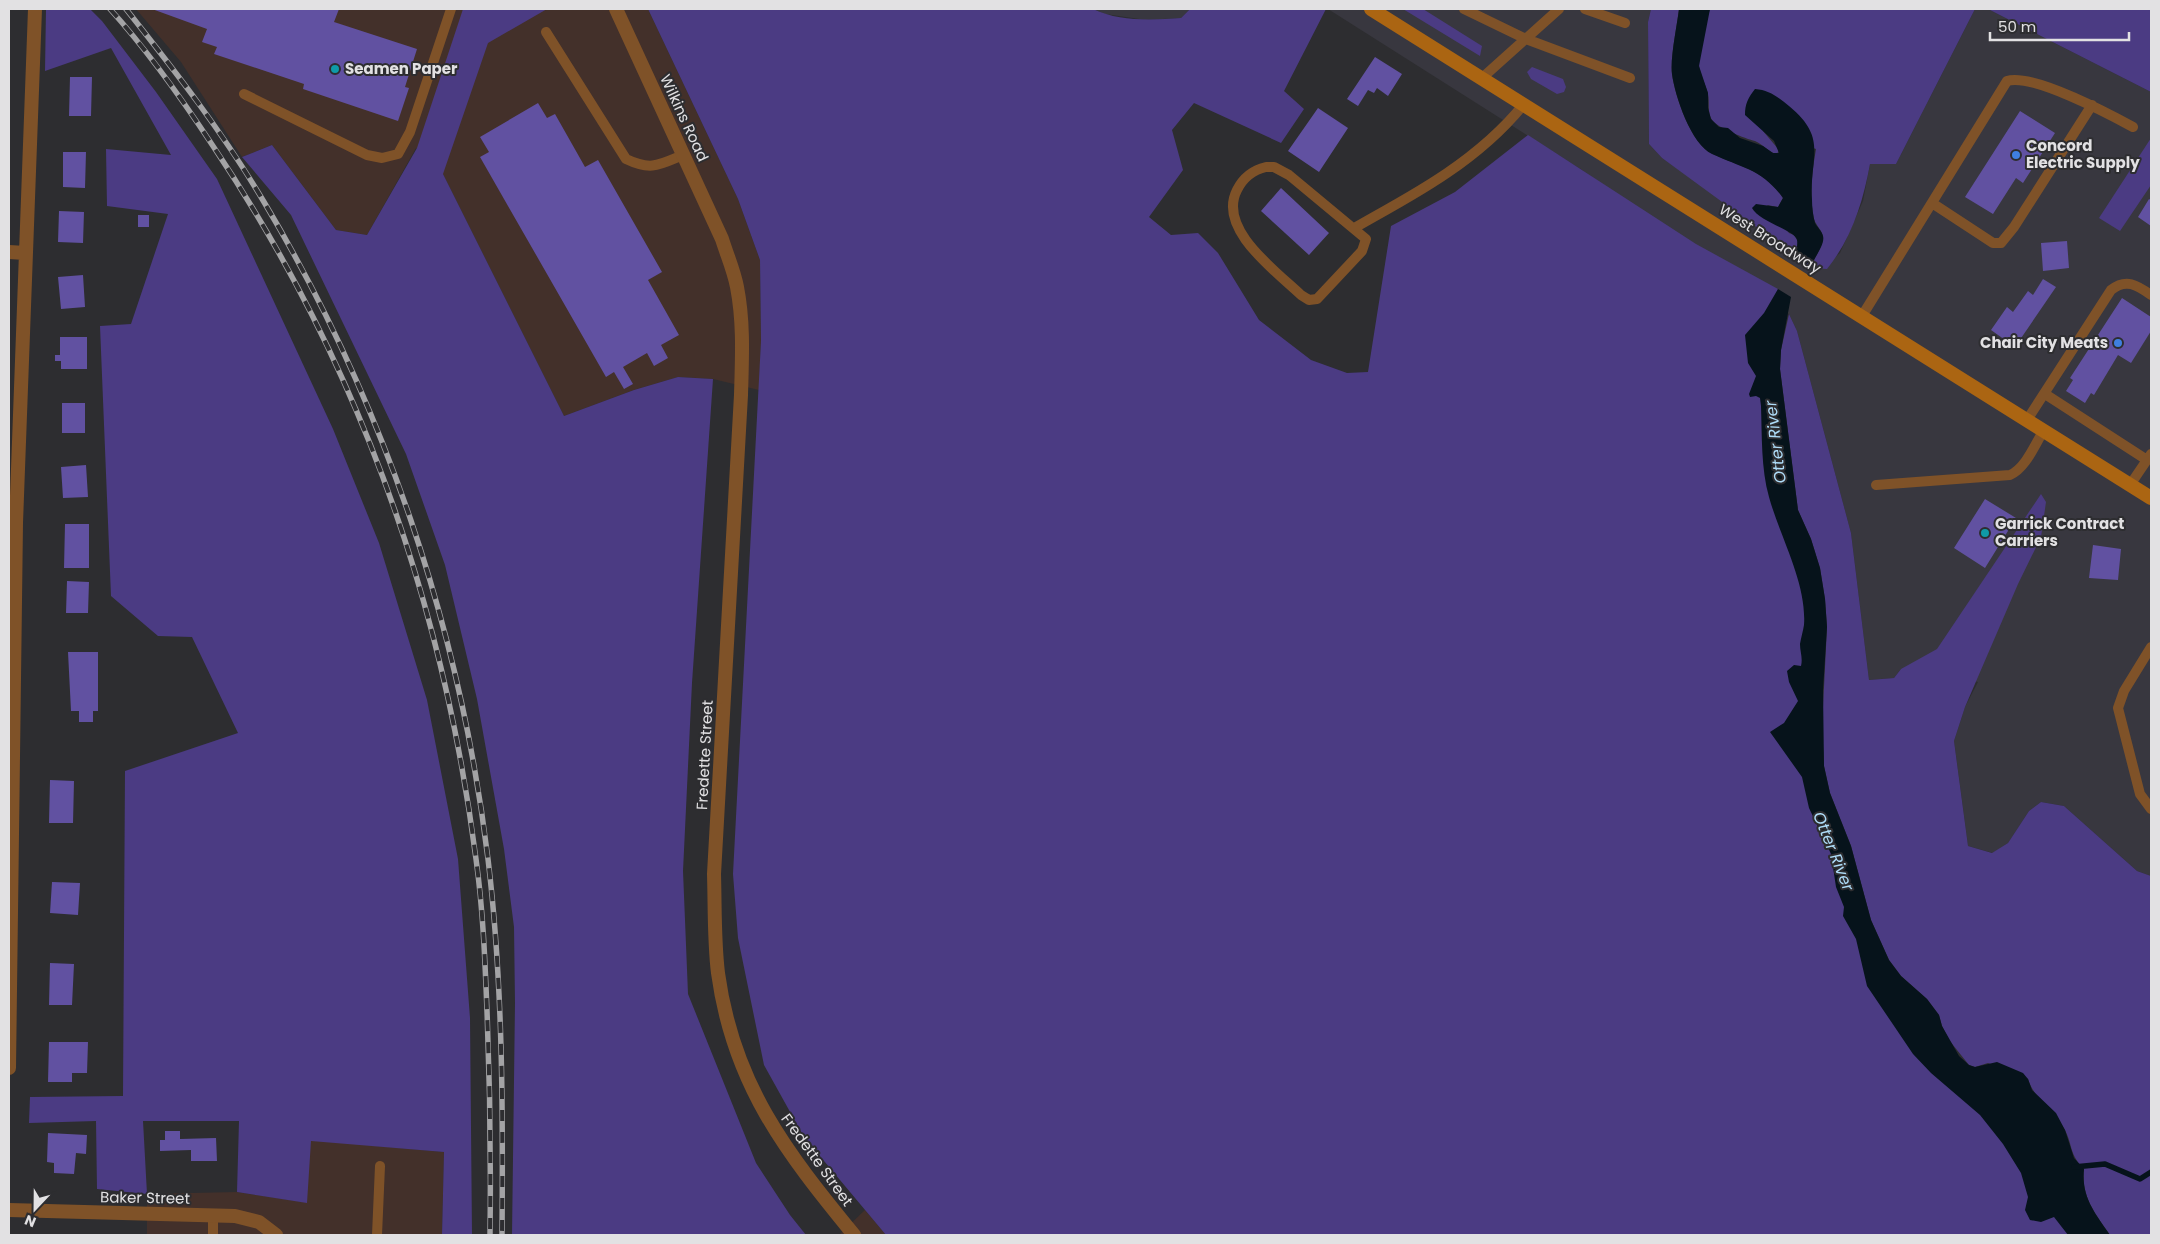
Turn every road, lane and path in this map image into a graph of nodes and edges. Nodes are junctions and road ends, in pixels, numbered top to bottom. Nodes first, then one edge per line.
1 (35, 9) edge
2 (451, 9) edge
3 (616, 9) edge
4 (1371, 9) edge
5 (1464, 9) edge
6 (1584, 9) edge
7 (1555, 11) edge
8 (1625, 23) dead end
9 (546, 32) dead end
10 (1526, 39) junction
11 (1482, 78) junction
12 (1630, 78) dead end
13 (244, 94) dead end
14 (1524, 104) junction
15 (2092, 105) junction
16 (2132, 128) dead end
17 (683, 155) junction
18 (1932, 203) junction
19 (1354, 228) junction
20 (723, 241) joint
21 (9, 252) edge
22 (25, 253) junction
23 (2151, 295) edge
24 (1862, 316) junction
25 (2045, 394) junction
26 (2027, 420) junction
27 (2044, 430) junction
28 (2149, 457) edge
29 (1876, 485) dead end
30 (2130, 485) junction
31 (2151, 498) edge
32 (2151, 647) edge
33 (2151, 809) edge
34 (9, 1068) edge
35 (380, 1166) dead end
36 (9, 1210) edge
37 (213, 1216) junction
38 (213, 1235) edge
39 (276, 1235) edge
40 (377, 1235) edge
41 (854, 1235) edge

1 - 22 street
2 - 13 lane
3 - 17 street, Wilkins Road
4 - 11 main road, West Broadway
5 - 10 lane
6 - 8 lane
7 - 10 lane
9 - 17 lane
10 - 11 lane
10 - 12 lane
11 - 14 main road, West Broadway
14 - 19 lane
14 - 24 main road, West Broadway
15 - 16 lane
15 - 18 lane
15 - 18 lane
17 - 20 street, Wilkins Road
18 - 24 lane
19 - 19 lane
20 - 41 street, Fredette Street
21 - 22 street
22 - 34 street
23 - 25 lane
24 - 26 main road, West Broadway
25 - 26 lane
25 - 28 lane
26 - 27 main road, West Broadway
27 - 29 lane
27 - 30 main road, West Broadway
28 - 30 lane
30 - 31 main road, West Broadway
32 - 33 lane
35 - 40 lane
36 - 37 street, Baker Street
37 - 38 lane
37 - 39 street, Baker Street

